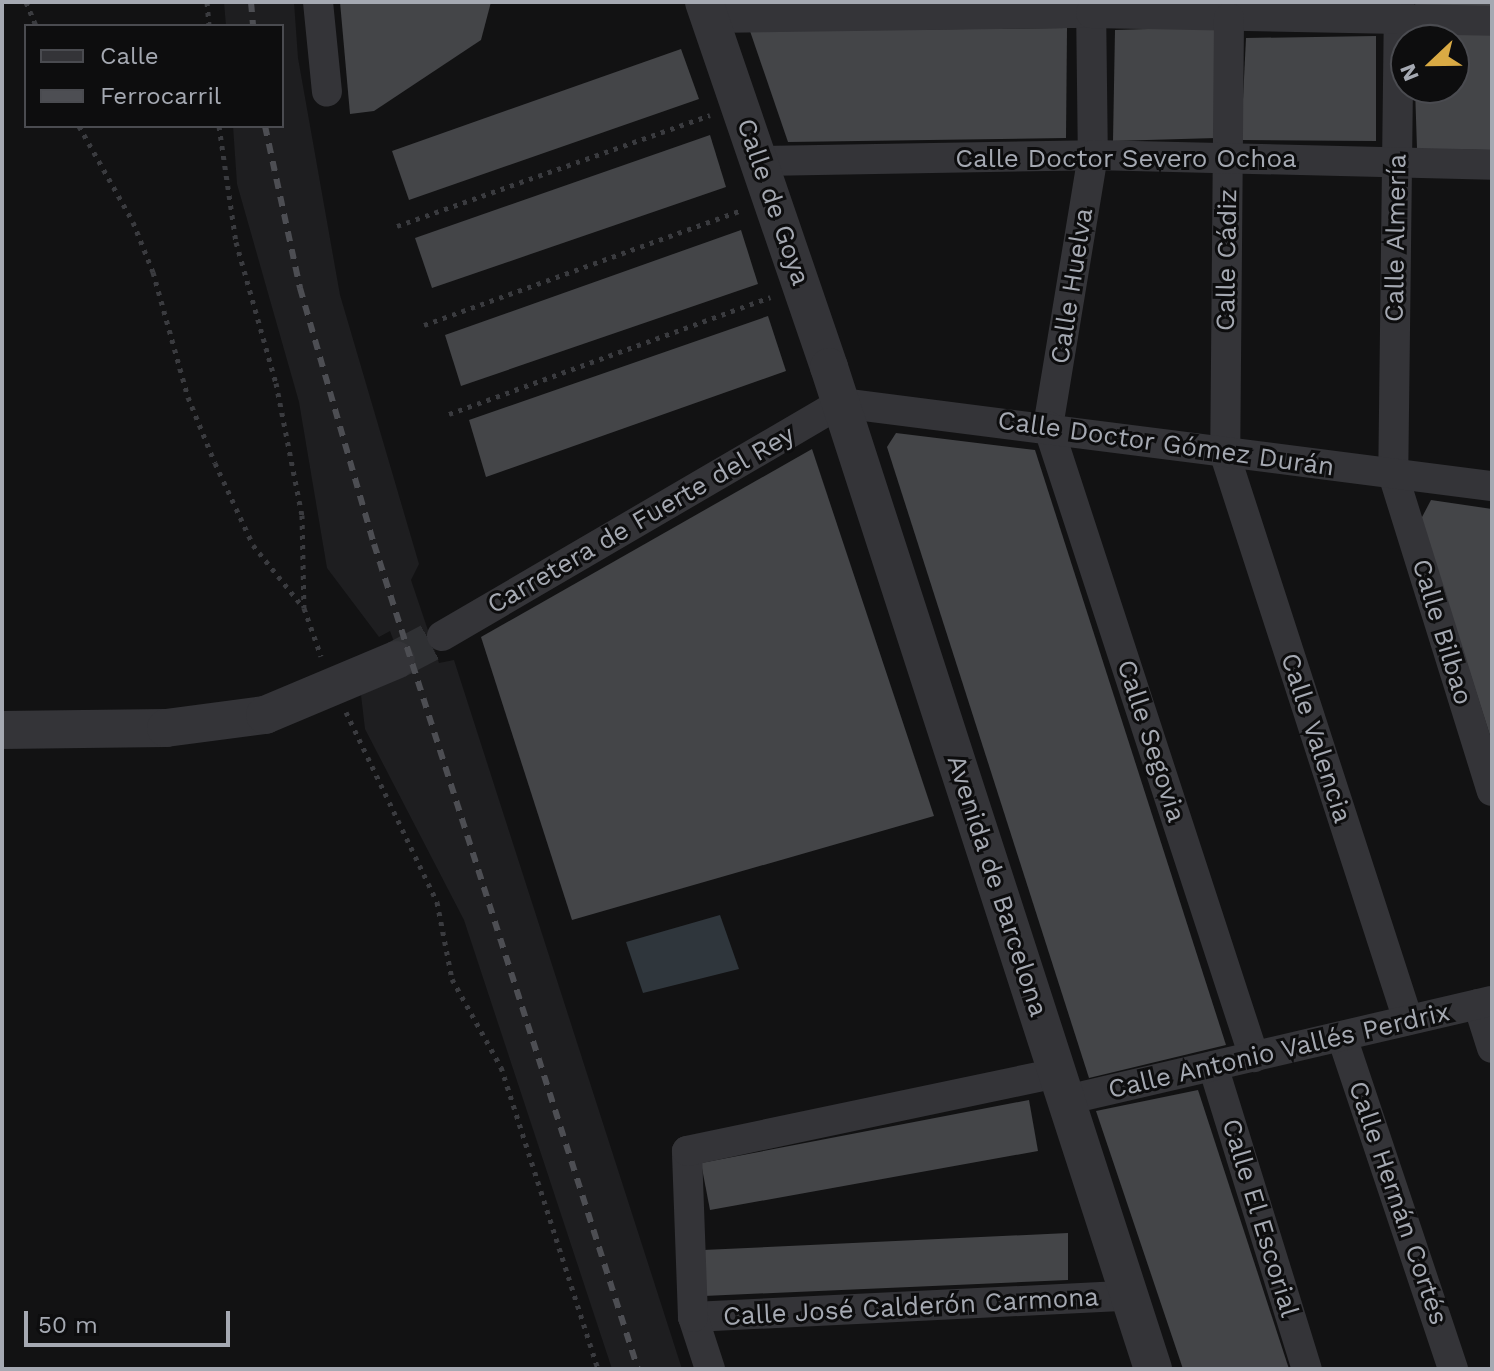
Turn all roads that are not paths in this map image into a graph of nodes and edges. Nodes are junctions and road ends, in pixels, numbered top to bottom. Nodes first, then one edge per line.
1 (318, 2) edge
2 (1091, 8) edge
3 (707, 10) edge
4 (1399, 11) edge
5 (1229, 18) junction
6 (1492, 21) edge
7 (327, 92) dead end
8 (1093, 155) junction
9 (1228, 159) junction
10 (759, 161) junction
11 (1397, 162) junction
12 (1492, 165) edge
13 (841, 403) junction
14 (1048, 426) junction
15 (1225, 455) junction
16 (1393, 474) junction
17 (1492, 486) edge
18 (442, 636) tunnel mouth
19 (396, 660) tunnel mouth
20 (2, 730) edge
21 (1492, 791) edge
22 (1485, 1002) edge
23 (1408, 1020) junction
24 (1342, 1037) junction
25 (1492, 1048) edge
26 (1254, 1057) junction
27 (1213, 1066) junction
28 (1062, 1086) junction
29 (1130, 1296) junction
30 (693, 1317) junction
31 (710, 1369) edge
32 (1153, 1369) edge
33 (1307, 1369) edge
34 (1453, 1369) edge

1 - 7 street
2 - 3 street
2 - 5 street
2 - 8 street, Calle Huelva
3 - 10 street, Calle de Goya
4 - 5 street
4 - 6 street
4 - 11 street, Calle Almería
5 - 9 street, Calle Cádiz
8 - 9 street, Calle Doctor Severo Ochoa
8 - 10 street, Calle Doctor Severo Ochoa
8 - 14 street, Calle Huelva
9 - 11 street, Calle Doctor Severo Ochoa
9 - 15 street, Calle Cádiz
10 - 13 street, Calle de Goya
11 - 12 street, Calle Doctor Severo Ochoa
11 - 16 street, Calle Almería
13 - 14 street, Calle Doctor Gómez Durán
13 - 18 street, Carretera de Fuerte del Rey
13 - 28 street, Avenida de Barcelona
14 - 15 street, Calle Doctor Gómez Durán
14 - 26 street, Calle Segovia
15 - 16 street, Calle Doctor Gómez Durán
15 - 23 street, Calle Valencia
16 - 17 street, Calle Doctor Gómez Durán
16 - 21 street, Calle Bilbao
19 - 20 street
22 - 23 street, Calle Antonio Vallés Perdrix
22 - 25 street
23 - 24 street, Calle Antonio Vallés Perdrix
24 - 26 street, Calle Antonio Vallés Perdrix
24 - 34 street, Calle Hernán Cortés
26 - 27 street, Calle Antonio Vallés Perdrix
27 - 28 street, Calle Antonio Vallés Perdrix
27 - 33 street, Calle El Escorial
28 - 29 street, Avenida de Barcelona
28 - 30 street, Calle Antonio Vallés Perdrix
29 - 30 street, Calle José Calderón Carmona
29 - 32 street, Avenida de Barcelona
30 - 31 street

